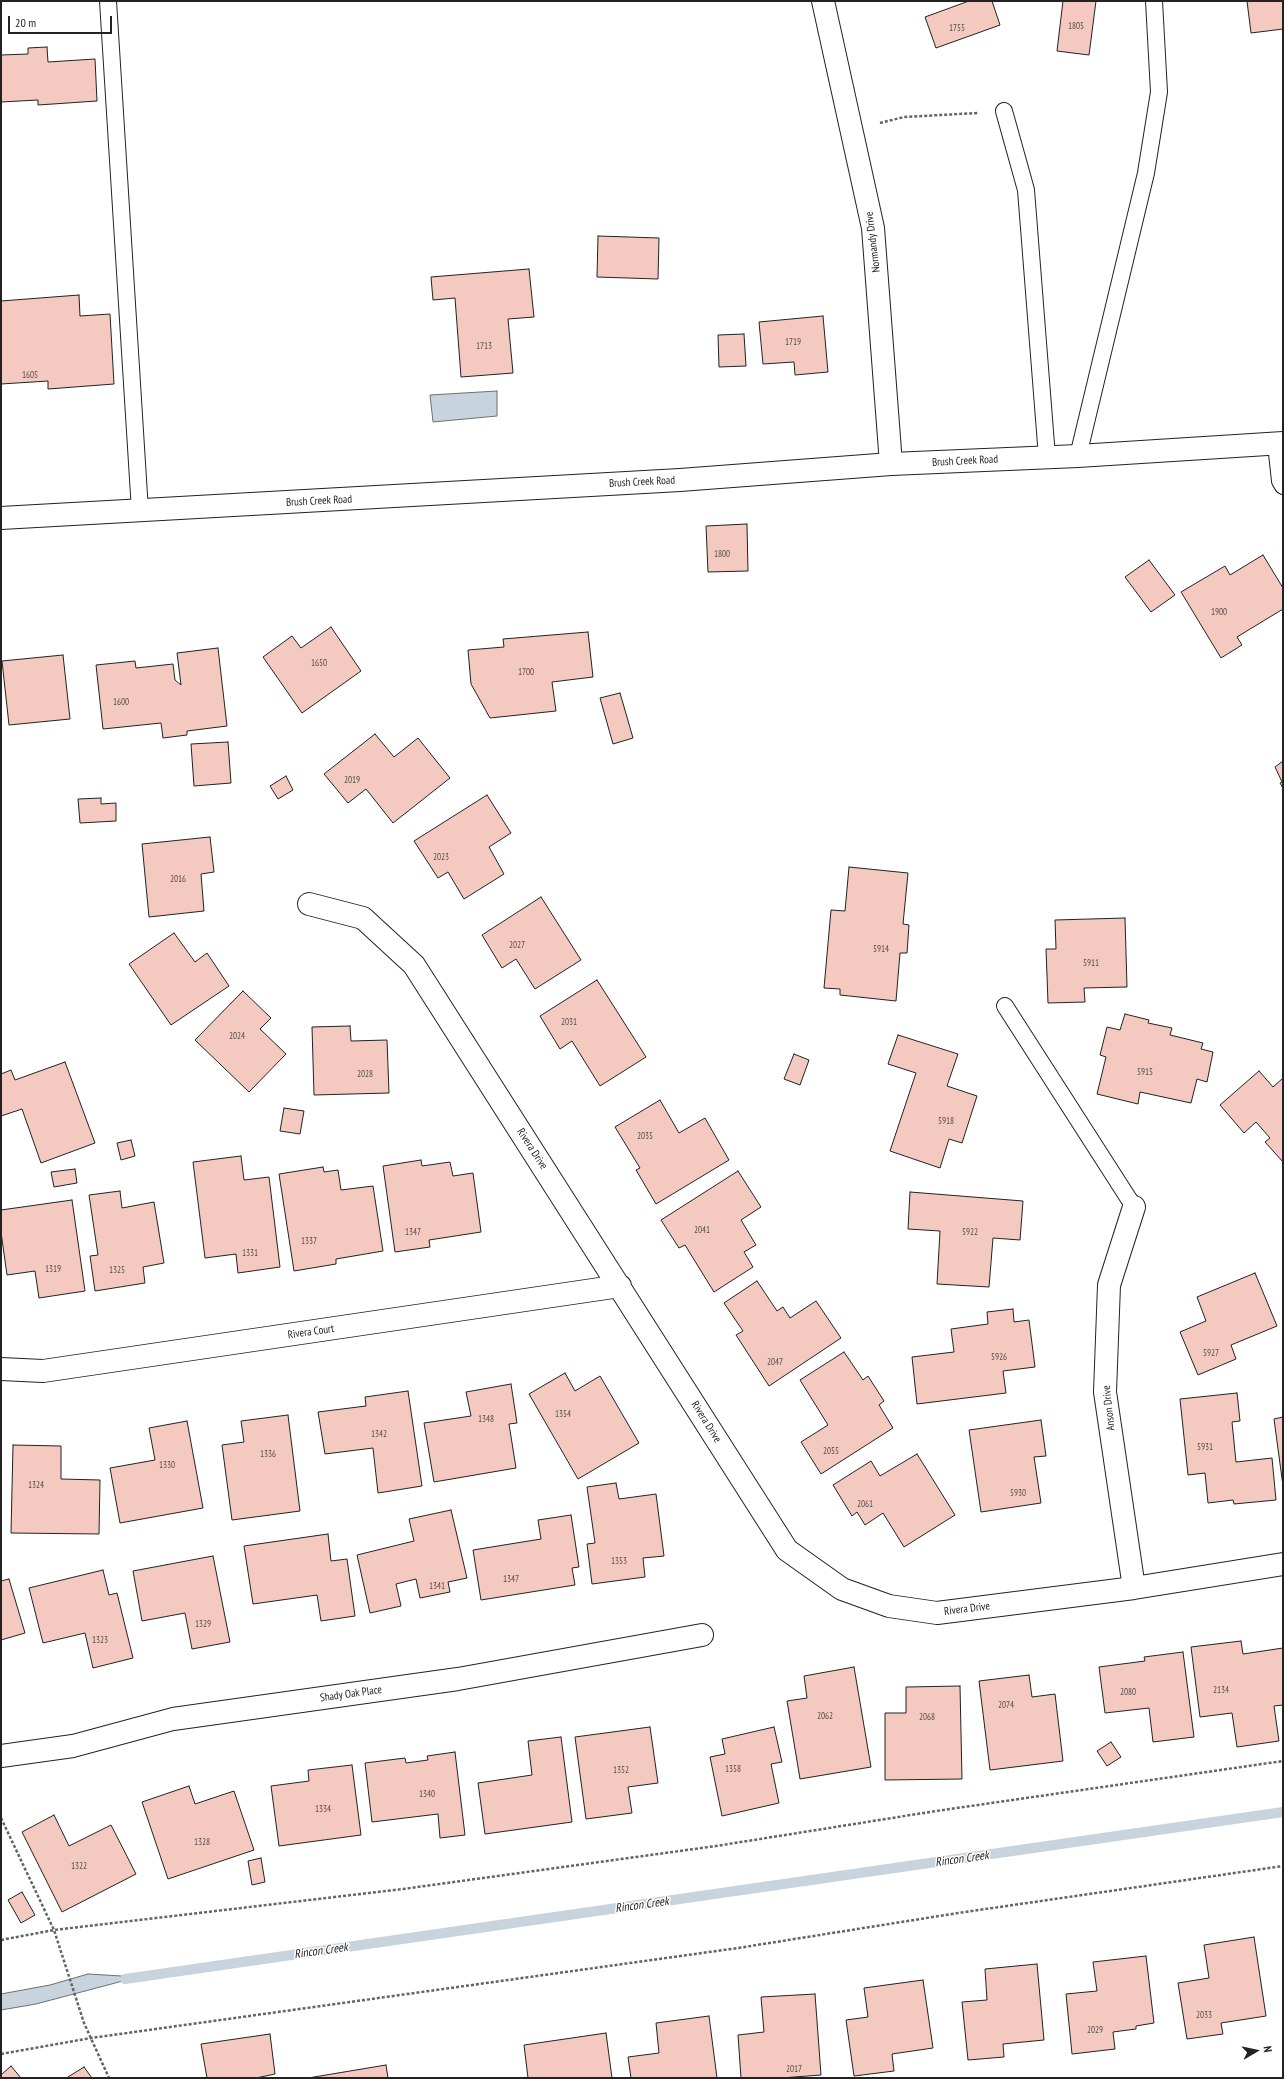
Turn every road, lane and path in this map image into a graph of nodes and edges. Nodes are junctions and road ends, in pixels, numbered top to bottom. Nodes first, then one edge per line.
1 (108, 1) edge
2 (823, 1) edge
3 (1154, 1) edge
4 (1004, 111) joint
5 (851, 130) junction
6 (1279, 444) edge
7 (1078, 456) junction
8 (1048, 457) junction
9 (891, 464) junction
10 (1283, 486) edge
11 (140, 511) junction
12 (1, 518) edge
13 (309, 904) dead end
14 (1006, 1006) dead end
15 (1134, 1207) joint
16 (620, 1286) junction
17 (1, 1368) edge
18 (1283, 1564) edge
19 (1134, 1588) junction
20 (702, 1635) dead end
21 (1, 1756) edge
22 (1283, 1761) edge
23 (1, 1818) edge
24 (1283, 1866) edge
25 (54, 1930) junction
26 (1, 1940) edge
27 (91, 2038) junction
28 (1, 2054) edge
29 (109, 2078) edge

1 - 11 lane
2 - 5 street, Normandy Drive
3 - 7 lane
4 - 5 path
4 - 8 lane
5 - 9 street, Normandy Drive
6 - 7 street, Brush Creek Road
6 - 10 lane
7 - 8 street, Brush Creek Road
8 - 9 street, Brush Creek Road
9 - 11 street, Brush Creek Road
11 - 12 street, Brush Creek Road
13 - 16 street, Rivera Drive
14 - 15 lane
15 - 19 street, Anson Drive
16 - 17 street, Rivera Court
16 - 19 street, Rivera Drive
18 - 19 street, Rivera Drive
20 - 21 street, Shady Oak Place
22 - 25 path
23 - 25 path
24 - 27 path
25 - 26 path
25 - 27 path
27 - 28 path
27 - 29 path

